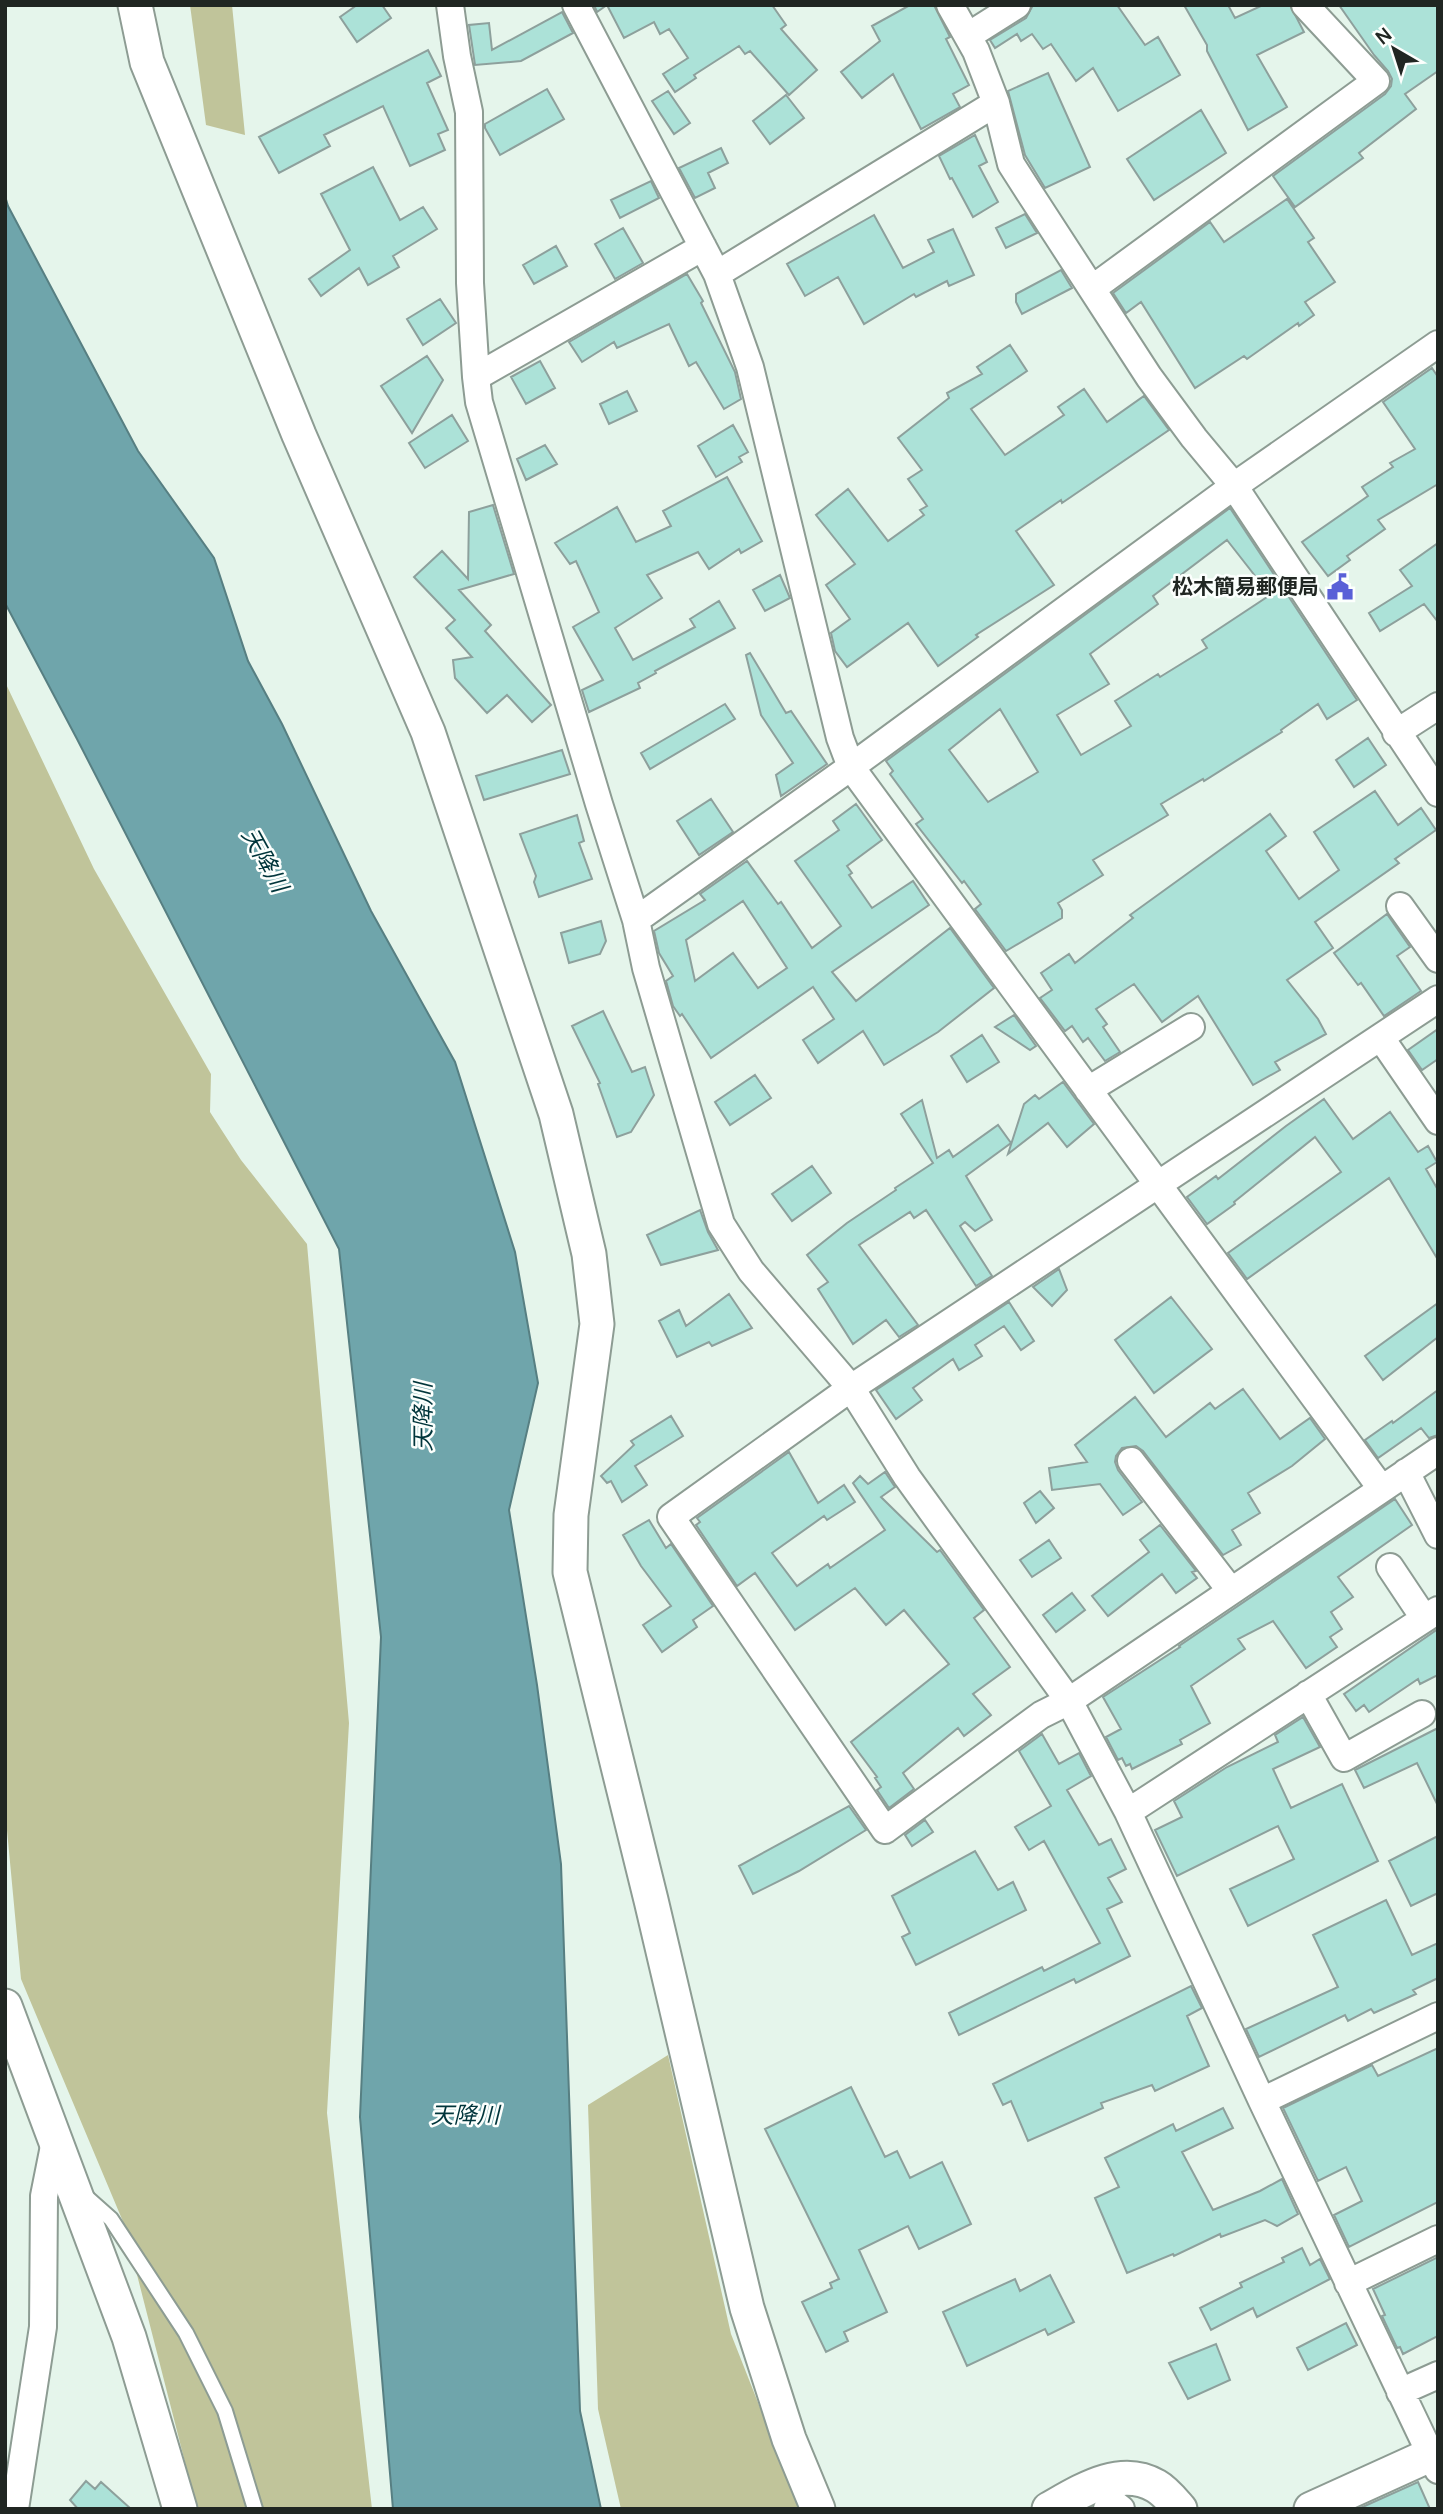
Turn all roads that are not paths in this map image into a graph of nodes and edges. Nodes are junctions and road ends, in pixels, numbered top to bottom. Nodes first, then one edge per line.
1 (135, 5) edge
2 (450, 5) edge
3 (576, 5) edge
4 (950, 5) edge
5 (1017, 5) edge
6 (1305, 5) edge
7 (968, 36) junction
8 (996, 103) junction
9 (703, 247) junction
10 (717, 274) junction
11 (1093, 288) junction
12 (1438, 344) edge
13 (475, 377) junction
14 (1234, 486) junction
15 (1438, 706) edge
16 (1396, 733) junction
17 (851, 767) junction
18 (1438, 793) edge
19 (1400, 906) dead end
20 (636, 920) junction
21 (1438, 959) edge
22 (1438, 999) edge
23 (1191, 1027) dead end
24 (1381, 1038) junction
25 (1088, 1090) junction
26 (1438, 1121) edge
27 (1156, 1184) junction
28 (851, 1388) junction
29 (1438, 1451) edge
30 (1131, 1461) dead end
31 (1406, 1472) junction
32 (1381, 1488) junction
33 (1438, 1535) edge
34 (1390, 1567) dead end
35 (1231, 1591) junction
36 (1431, 1614) edge
37 (1308, 1694) junction
38 (1069, 1701) junction
39 (1422, 1714) dead end
40 (1128, 1812) junction
41 (5, 2006) edge
42 (1438, 2016) edge
43 (1262, 2101) junction
44 (55, 2141) junction
45 (71, 2182) junction
46 (1438, 2239) edge
47 (1348, 2283) junction
48 (1438, 2375) edge
49 (1400, 2392) junction
50 (1435, 2460) edge
51 (15, 2509) edge
52 (180, 2509) edge
53 (255, 2509) edge
54 (818, 2509) edge
55 (1049, 2509) edge
56 (1107, 2509) edge
57 (1121, 2509) edge
58 (1180, 2509) edge
59 (1311, 2509) edge

1 - 54 street
2 - 13 street
3 - 9 street
4 - 7 street
5 - 7 street
6 - 11 street
7 - 8 street
8 - 10 street
8 - 11 street
9 - 10 street
9 - 13 street
10 - 17 street
11 - 14 street
12 - 14 street
13 - 20 street
14 - 16 street
14 - 17 street
15 - 16 street
16 - 18 street
17 - 20 street
17 - 25 street
19 - 21 street
20 - 28 street
22 - 24 street
23 - 25 street
24 - 26 street
24 - 27 street
25 - 27 street
27 - 28 street
27 - 32 street
28 - 38 street
28 - 38 street
29 - 31 street
30 - 35 street
31 - 32 street
31 - 33 street
32 - 35 street
34 - 36 street
35 - 38 street
36 - 37 street
37 - 39 street
37 - 40 street
38 - 40 street
40 - 43 street
41 - 44 street
42 - 43 street
43 - 47 street
44 - 45 street
44 - 51 street
45 - 52 street
45 - 53 lane
46 - 47 street
47 - 49 street
48 - 49 street
49 - 50 street
50 - 59 street
55 - 58 street
56 - 57 street

